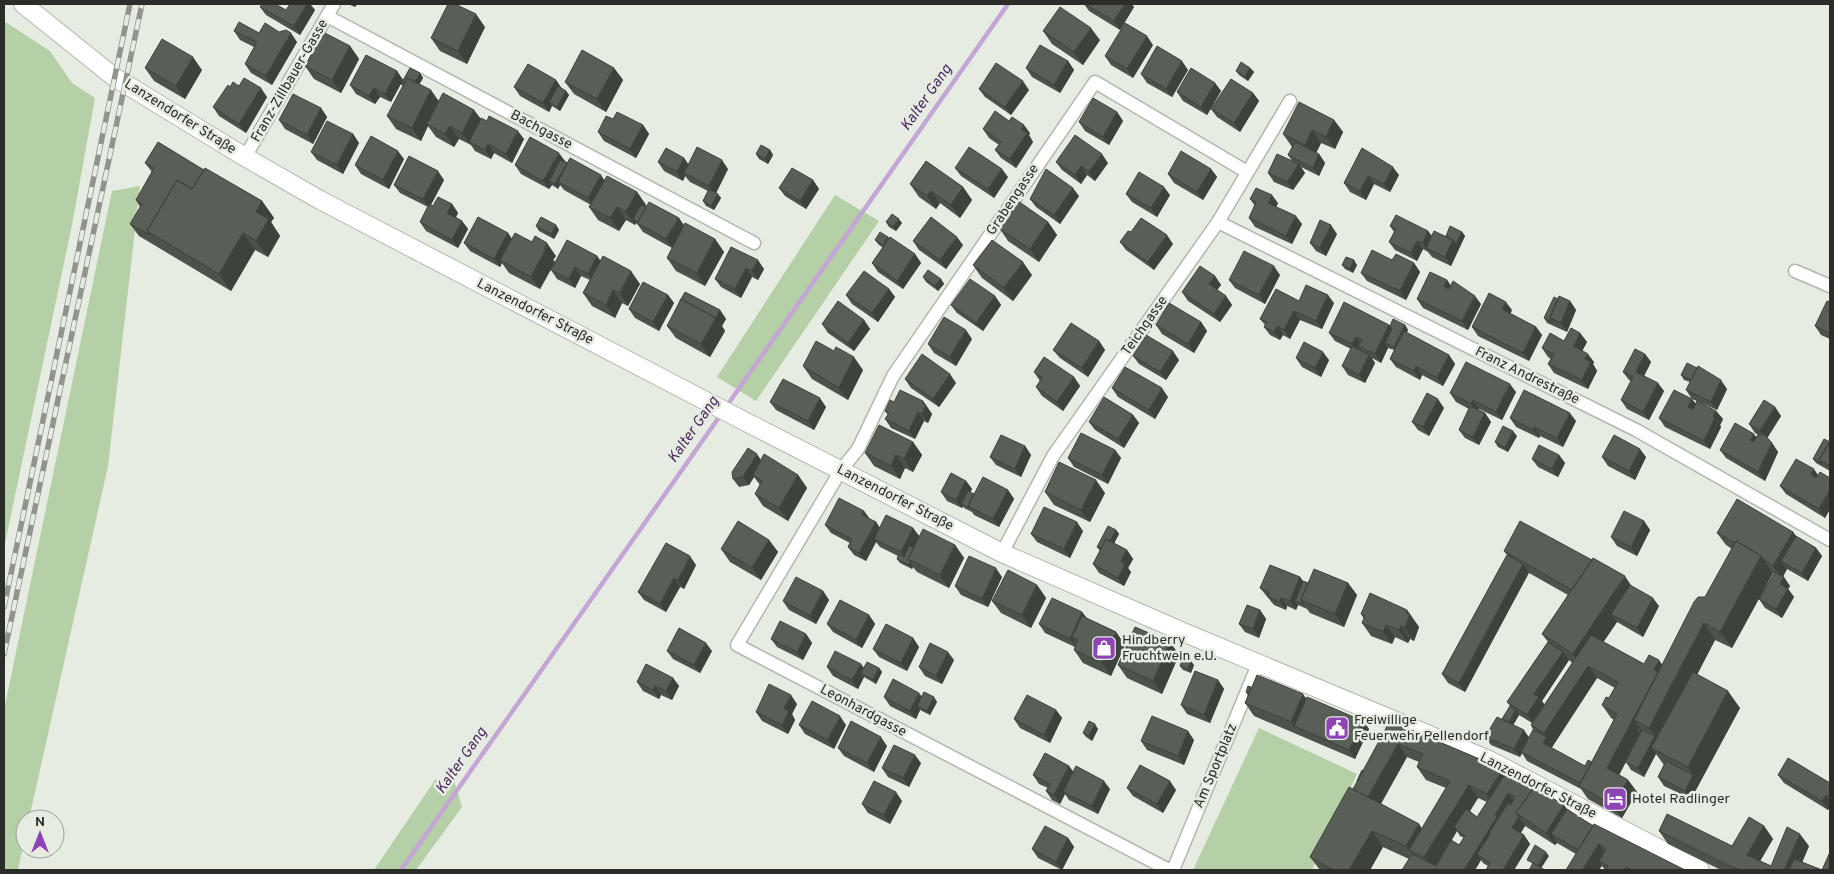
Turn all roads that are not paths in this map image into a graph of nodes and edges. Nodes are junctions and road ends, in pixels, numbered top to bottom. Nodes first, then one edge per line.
1 (23, 4) edge
2 (334, 4) edge
3 (327, 16) junction
4 (1290, 101) dead end
5 (245, 157) junction
6 (1247, 172) junction
7 (1218, 222) junction
8 (754, 243) dead end
9 (1795, 271) dead end
10 (1830, 286) edge
11 (841, 470) junction
12 (1830, 540) edge
13 (1002, 553) junction
14 (1259, 662) junction
15 (1169, 870) edge
16 (1173, 870) edge
17 (1700, 870) edge

1 - 5 street, Lanzendorfer Straße
2 - 3 street, Franz-Zillbauer-Gasse
3 - 5 street, Franz-Zillbauer-Gasse
3 - 8 street, Bachgasse
4 - 6 street, Teichgasse
5 - 11 street, Lanzendorfer Straße
6 - 7 street, Teichgasse
6 - 11 street, Grabengasse
7 - 12 street, Franz Andrestraße
7 - 13 street, Teichgasse
9 - 10 street
11 - 13 street, Lanzendorfer Straße
11 - 15 street, Leonhardgasse
13 - 14 street, Lanzendorfer Straße
14 - 16 street, Am Sportplatz
14 - 17 street, Lanzendorfer Straße

